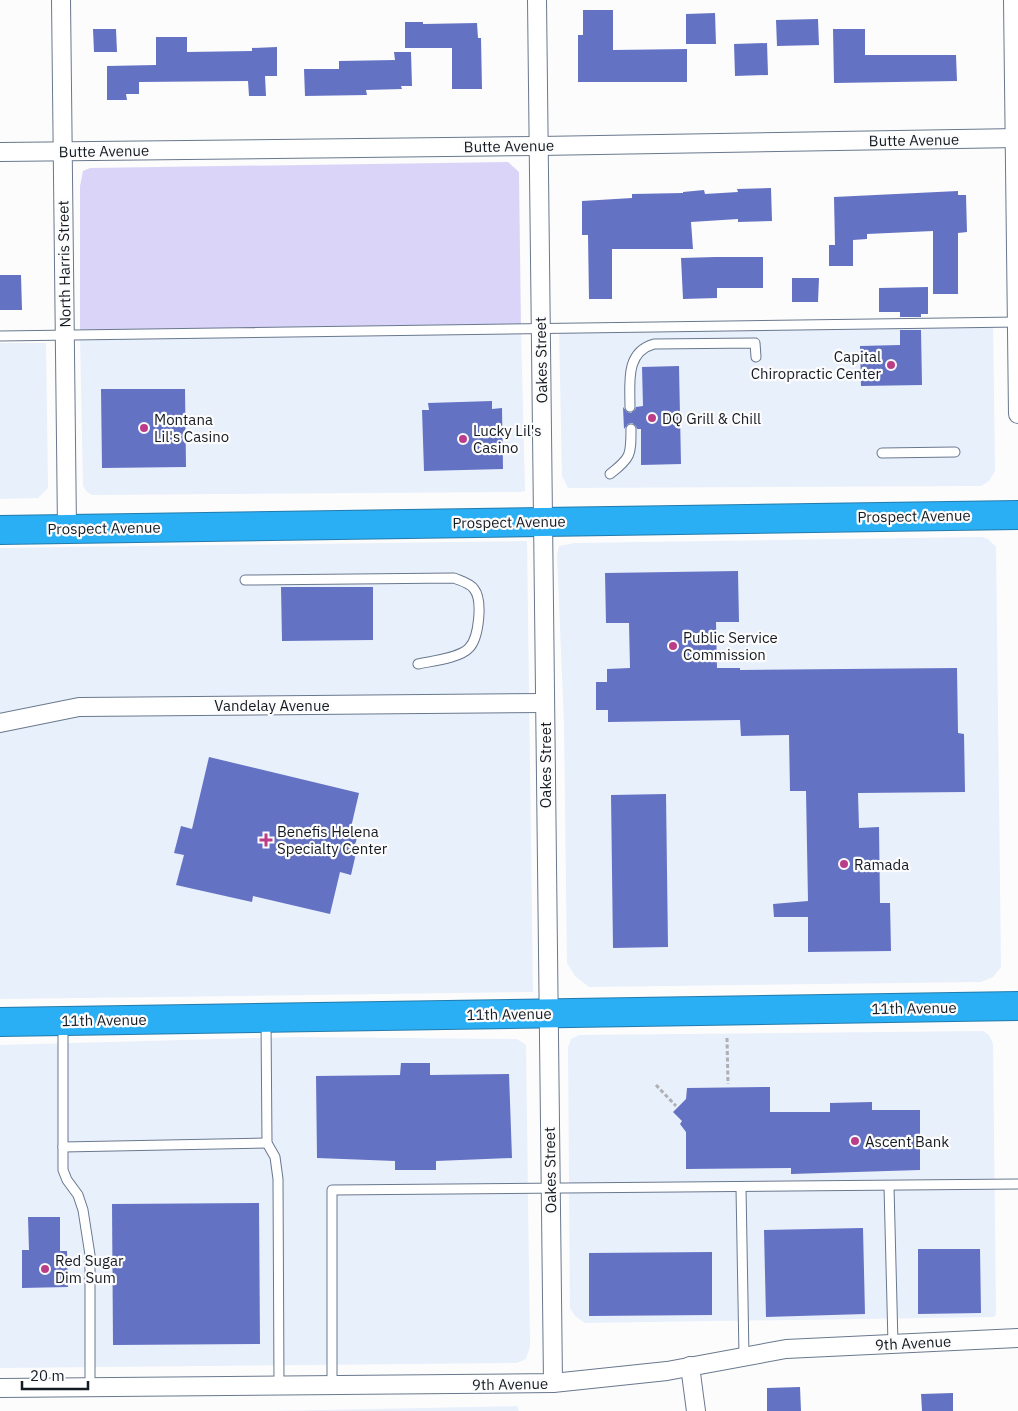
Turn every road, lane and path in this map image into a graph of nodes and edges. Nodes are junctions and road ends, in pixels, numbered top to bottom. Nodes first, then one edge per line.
1 (61, 0) edge
2 (537, 0) edge
3 (1013, 0) edge
4 (1016, 138) edge
5 (539, 146) junction
6 (62, 151) junction
7 (0, 152) edge
8 (1017, 322) edge
9 (541, 328) junction
10 (65, 335) junction
11 (0, 336) edge
12 (756, 357) dead end
13 (630, 407) dead end
14 (1018, 414) edge
15 (631, 429) dead end
16 (955, 452) dead end
17 (882, 453) dead end
18 (610, 474) dead end
19 (1018, 515) edge
20 (543, 522) junction
21 (67, 529) junction
22 (0, 530) edge
23 (245, 580) dead end
24 (418, 664) dead end
25 (545, 703) junction
26 (0, 723) edge
27 (1018, 1006) edge
28 (548, 1014) junction
29 (266, 1018) junction
30 (63, 1021) junction
31 (0, 1022) edge
32 (727, 1038) dead end
33 (728, 1084) dead end
34 (656, 1085) dead end
35 (676, 1106) dead end
36 (267, 1143) junction
37 (63, 1147) junction
38 (1018, 1184) edge
39 (889, 1186) junction
40 (741, 1188) junction
41 (550, 1189) junction
42 (1018, 1338) edge
43 (893, 1344) junction
44 (744, 1356) junction
45 (690, 1366) junction
46 (553, 1383) junction
47 (332, 1385) junction
48 (279, 1386) junction
49 (0, 1388) edge
50 (90, 1388) junction
51 (696, 1411) edge

1 - 6 street, North Harris Street
2 - 5 street, Oakes Street
3 - 4 street
4 - 5 street, Butte Avenue
4 - 8 street
5 - 6 street, Butte Avenue
5 - 9 street, Oakes Street
6 - 7 street, Butte Avenue
6 - 10 street, North Harris Street
8 - 9 lane
8 - 14 street
9 - 10 lane
9 - 20 street, Oakes Street
10 - 11 lane
10 - 21 street, North Harris Street
12 - 13 lane
15 - 18 lane
16 - 17 lane
19 - 20 highway, Prospect Avenue
20 - 21 highway, Prospect Avenue
20 - 25 street, Oakes Street
21 - 22 highway, Prospect Avenue
23 - 24 lane
25 - 26 street, Vandelay Avenue
25 - 28 street, Oakes Street
27 - 28 highway, 11th Avenue
28 - 29 highway, 11th Avenue
28 - 41 street, Oakes Street
29 - 30 highway, 11th Avenue
29 - 36 lane
30 - 31 highway, 11th Avenue
30 - 37 lane
32 - 33 path
34 - 35 path
36 - 37 lane
36 - 48 lane
37 - 50 lane
38 - 39 lane
39 - 40 lane
39 - 43 lane
40 - 41 lane
40 - 44 lane
41 - 46 street, Oakes Street
41 - 47 lane
42 - 43 street, 9th Avenue
43 - 44 street, 9th Avenue
44 - 45 street, 9th Avenue
45 - 46 street, 9th Avenue
45 - 51 street
46 - 47 street, 9th Avenue
47 - 48 street, 9th Avenue
48 - 50 street, 9th Avenue
49 - 50 street, 9th Avenue

